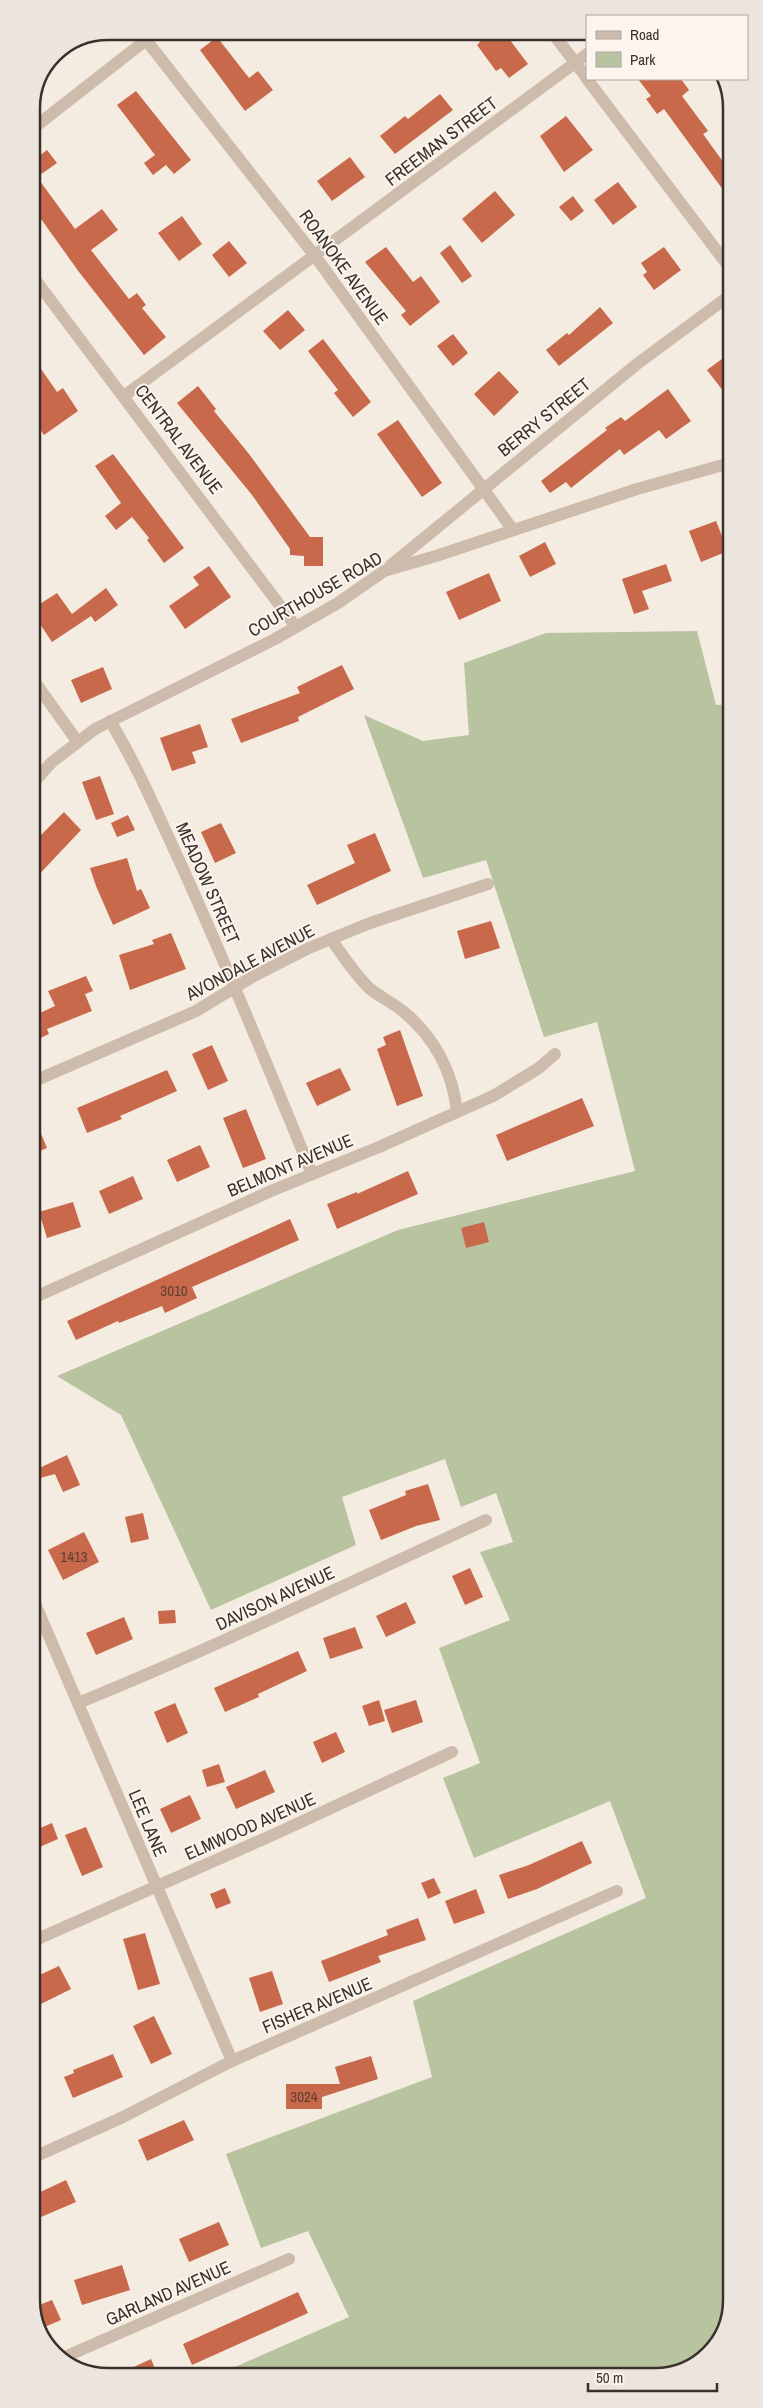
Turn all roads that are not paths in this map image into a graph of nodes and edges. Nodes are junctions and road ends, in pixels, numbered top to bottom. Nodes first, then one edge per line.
1 (137, 40) edge
2 (145, 40) edge
3 (558, 40) edge
4 (586, 55) edge
5 (576, 63) junction
6 (586, 77) edge
7 (589, 80) edge
8 (40, 122) edge
9 (315, 256) junction
10 (723, 259) edge
11 (40, 285) edge
12 (723, 300) edge
13 (124, 396) junction
14 (723, 465) edge
15 (483, 490) junction
16 (513, 530) junction
17 (384, 571) junction
18 (296, 627) junction
19 (40, 689) edge
20 (110, 721) junction
21 (77, 741) junction
22 (40, 775) edge
23 (488, 884) dead end
24 (331, 939) junction
25 (236, 988) junction
26 (555, 1054) dead end
27 (40, 1079) edge
28 (457, 1112) junction
29 (312, 1174) junction
30 (40, 1295) edge
31 (486, 1520) dead end
32 (40, 1616) edge
33 (78, 1703) junction
34 (452, 1752) dead end
35 (156, 1886) junction
36 (617, 1892) dead end
37 (40, 1938) edge
38 (232, 2060) junction
39 (40, 2154) edge
40 (289, 2259) dead end
41 (69, 2355) edge

1 - 8 street
2 - 9 street, ROANOKE AVENUE
3 - 5 street
4 - 5 street, FREEMAN STREET
5 - 6 street
5 - 9 street, FREEMAN STREET
7 - 10 street
9 - 13 street, FREEMAN STREET
9 - 15 street, ROANOKE AVENUE
11 - 13 street, CENTRAL AVENUE
12 - 15 street, BERRY STREET
13 - 18 street, CENTRAL AVENUE
14 - 16 street, COURTHOUSE ROAD
15 - 16 street, ROANOKE AVENUE
15 - 17 street, BERRY STREET
16 - 17 street, COURTHOUSE ROAD
17 - 18 street, COURTHOUSE ROAD
18 - 20 street, COURTHOUSE ROAD
19 - 21 street
20 - 21 street, COURTHOUSE ROAD
20 - 25 street, MEADOW STREET
21 - 22 street, COURTHOUSE ROAD
23 - 24 street, AVONDALE AVENUE
24 - 25 street, AVONDALE AVENUE
24 - 28 street
25 - 27 street, AVONDALE AVENUE
25 - 29 street, MEADOW STREET
26 - 28 street, BELMONT AVENUE
28 - 29 street, BELMONT AVENUE
29 - 30 street, BELMONT AVENUE
31 - 33 street, DAVISON AVENUE
32 - 33 street, LEE LANE
33 - 35 street, LEE LANE
34 - 35 street, ELMWOOD AVENUE
35 - 37 street, ELMWOOD AVENUE
35 - 38 street, LEE LANE
36 - 38 street, FISHER AVENUE
38 - 39 street, FISHER AVENUE
40 - 41 street, GARLAND AVENUE

